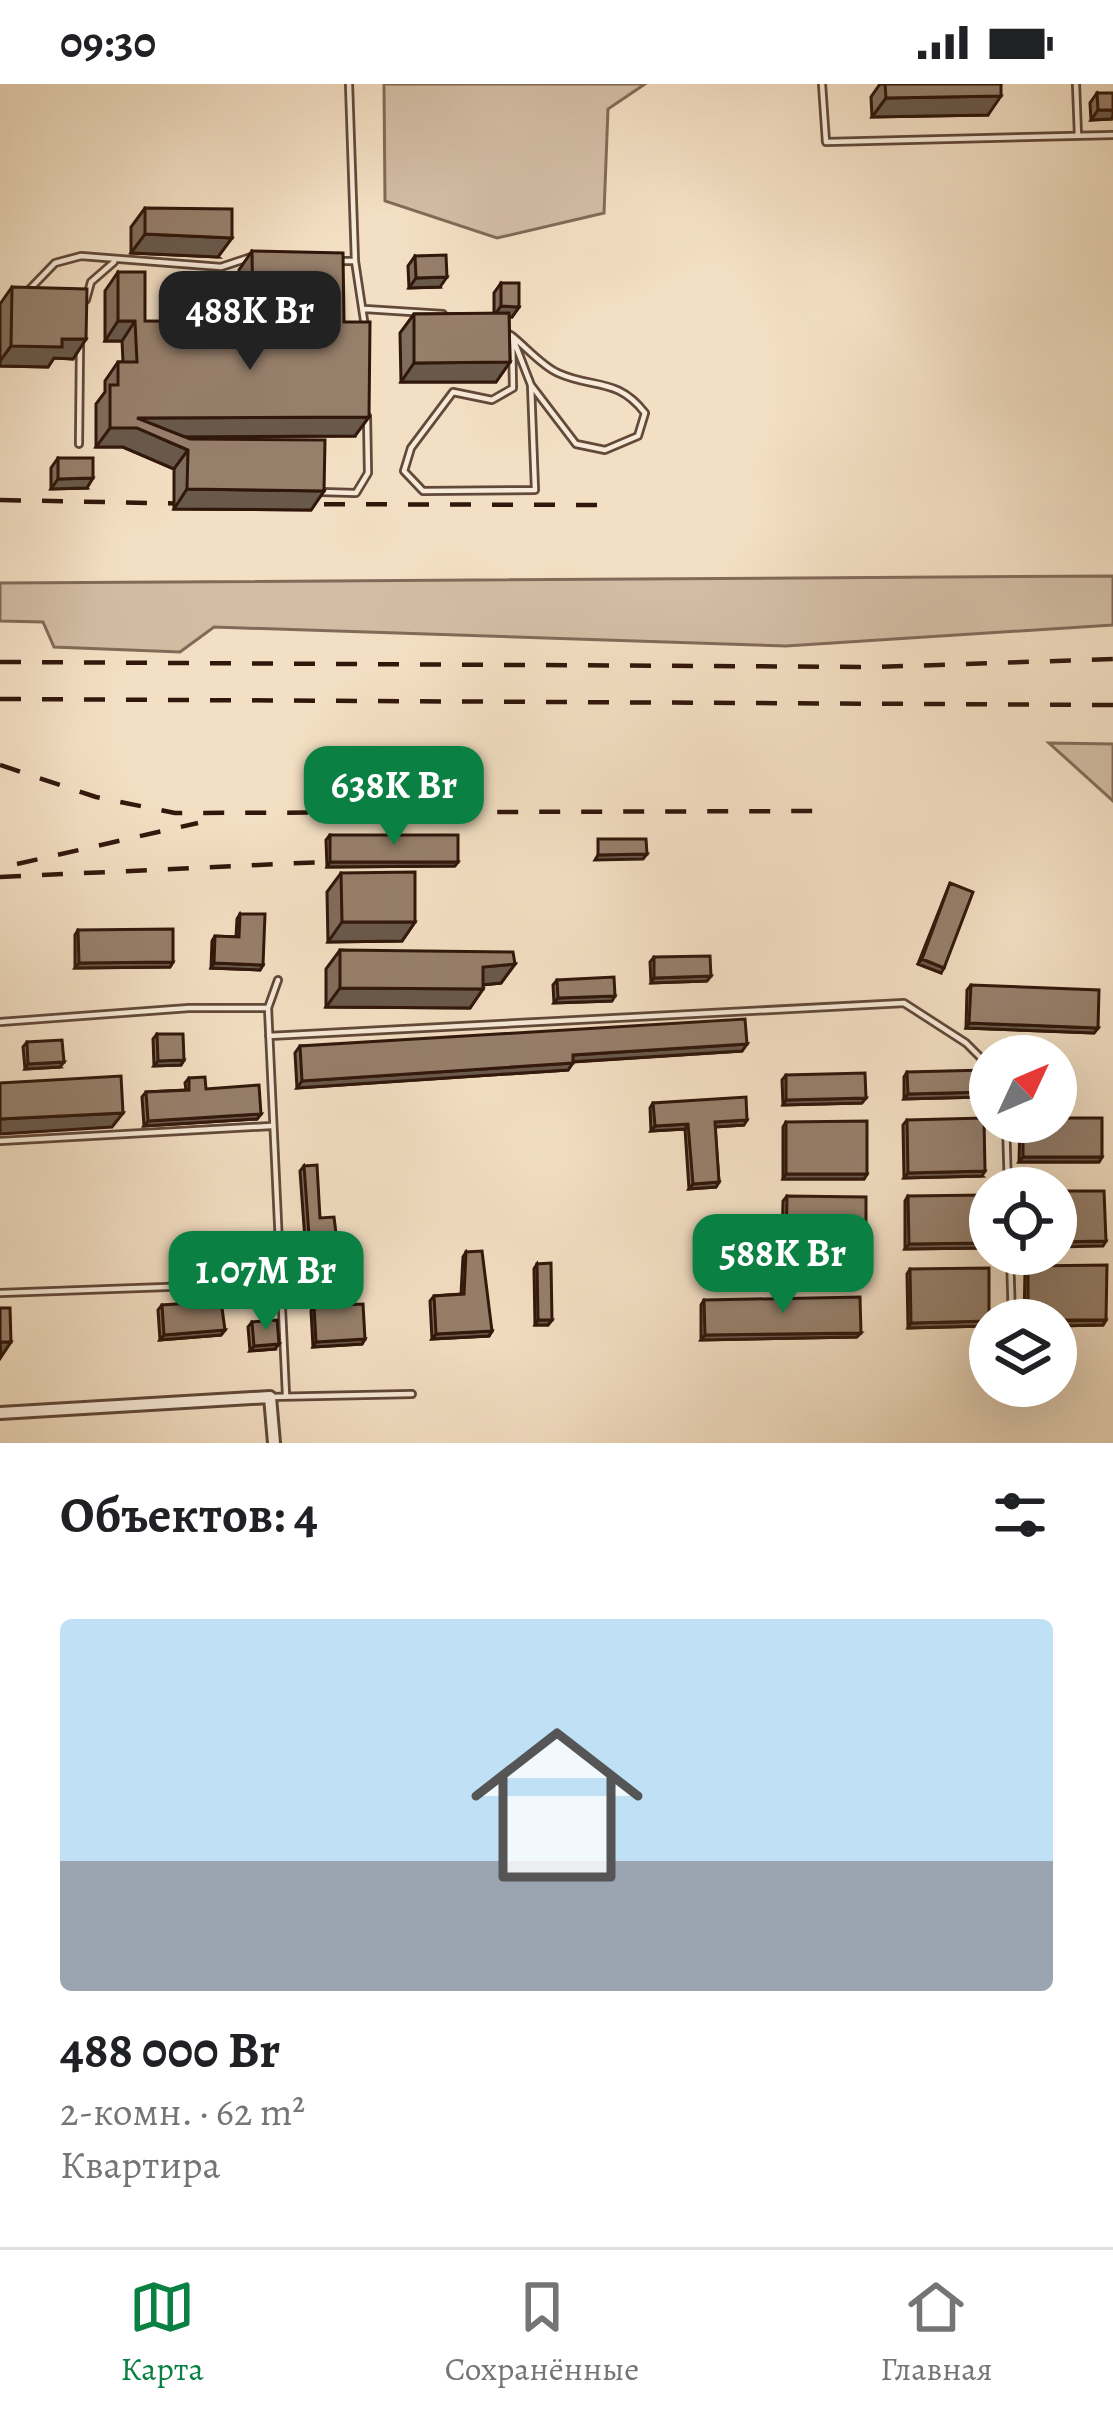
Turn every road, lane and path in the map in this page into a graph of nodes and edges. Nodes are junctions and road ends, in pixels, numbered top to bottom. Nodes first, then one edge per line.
1 (349, 84) edge
2 (822, 84) edge
3 (1076, 84) edge
4 (1113, 135) edge
5 (1078, 136) junction
6 (265, 258) edge
7 (333, 260) edge
8 (355, 261) junction
9 (114, 262) junction
10 (27, 292) edge
11 (365, 310) junction
12 (83, 311) edge
13 (458, 315) edge
14 (497, 326) edge
15 (82, 330) edge
16 (365, 333) edge
17 (512, 336) junction
18 (531, 385) junction
19 (367, 403) edge
20 (79, 445) dead end
21 (317, 492) edge
22 (278, 980) dead end
23 (268, 1008) junction
24 (0, 1022) edge
25 (269, 1036) junction
26 (969, 1046) edge
27 (271, 1126) junction
28 (0, 1141) edge
29 (278, 1282) junction
30 (0, 1293) edge
31 (412, 1394) dead end
32 (286, 1395) junction
33 (270, 1397) junction
34 (0, 1413) edge
35 (274, 1443) edge

1 - 8 lane
2 - 5 lane
3 - 5 lane
4 - 5 lane
6 - 9 lane
7 - 8 lane
8 - 11 lane
9 - 10 lane
9 - 12 lane
11 - 13 lane
11 - 16 lane
14 - 17 lane
15 - 20 lane
17 - 18 lane
17 - 18 lane
17 - 18 lane
19 - 21 lane
22 - 23 lane
23 - 24 lane
23 - 25 lane
25 - 26 lane
25 - 27 lane
27 - 28 lane
27 - 29 lane
29 - 30 lane
29 - 32 lane
31 - 32 lane
32 - 33 lane
33 - 34 street
33 - 35 street

